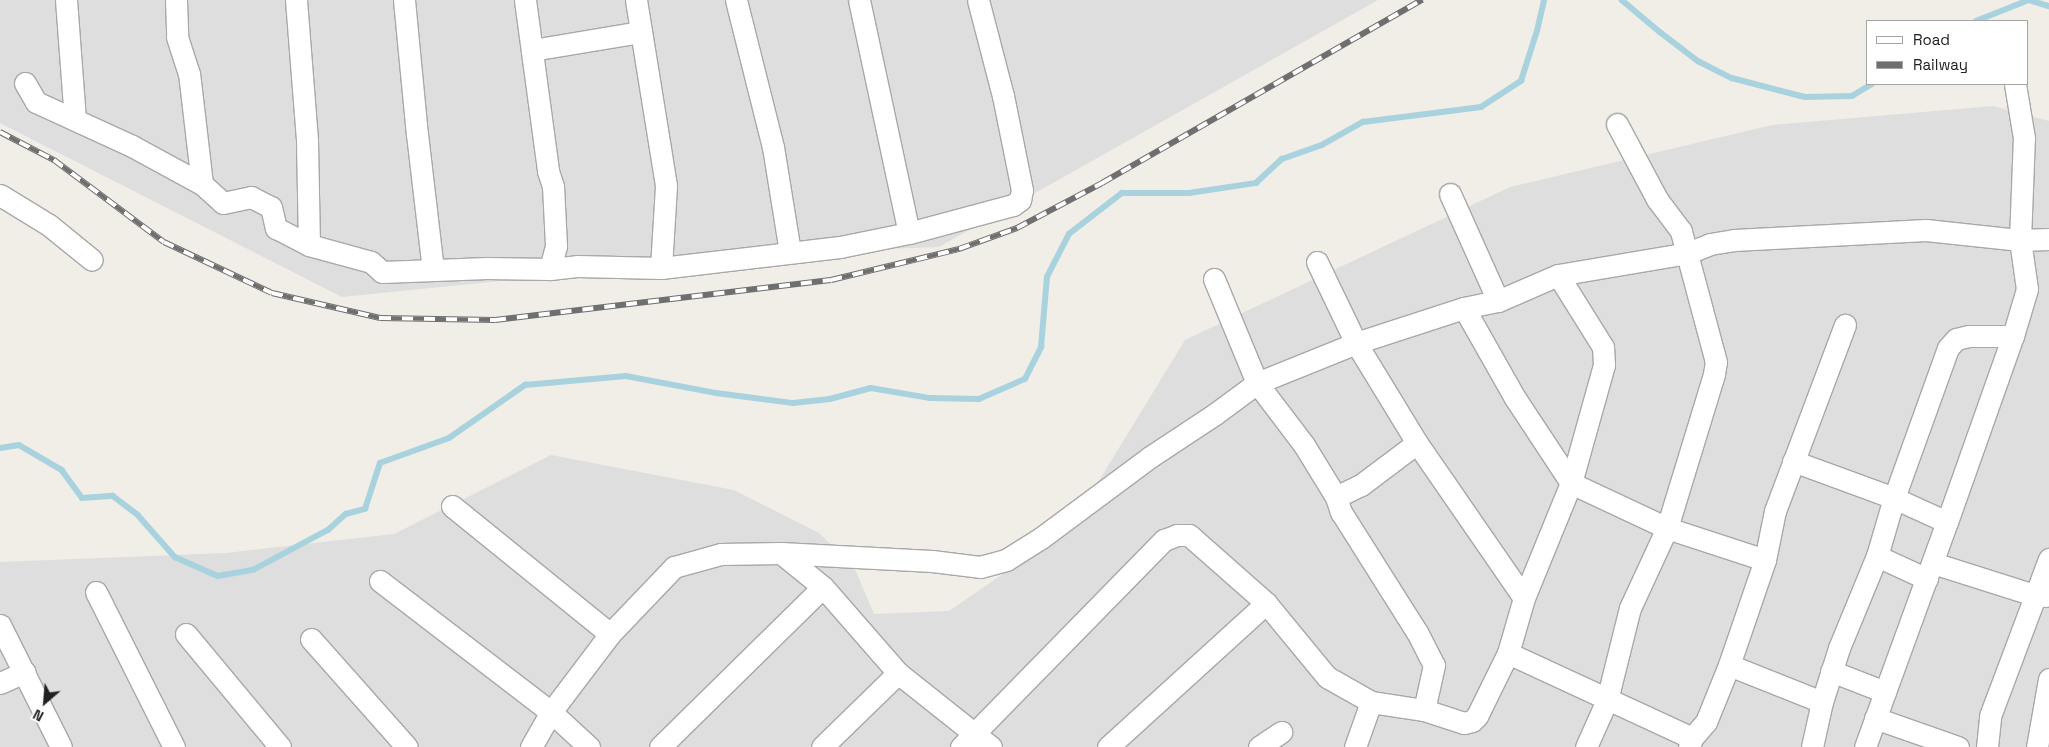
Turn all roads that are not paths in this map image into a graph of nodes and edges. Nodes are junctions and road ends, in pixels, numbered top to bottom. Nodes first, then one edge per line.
1 (66, 0) edge
2 (176, 0) edge
3 (296, 0) edge
4 (404, 0) edge
5 (525, 0) edge
6 (636, 0) edge
7 (736, 0) edge
8 (859, 0) edge
9 (978, 0) edge
10 (640, 32) junction
11 (532, 50) junction
12 (26, 83) dead end
13 (2016, 85) edge
14 (75, 120) junction
15 (1617, 124) dead end
16 (202, 184) junction
17 (1450, 194) dead end
18 (0, 195) edge
19 (909, 234) junction
20 (2049, 239) edge
21 (2020, 240) junction
22 (309, 245) junction
23 (790, 252) junction
24 (1688, 253) junction
25 (92, 260) dead end
26 (1317, 262) dead end
27 (662, 268) junction
28 (550, 269) junction
29 (434, 270) junction
30 (1558, 275) junction
31 (1214, 279) dead end
32 (1498, 301) junction
33 (1464, 308) junction
34 (1844, 325) dead end
35 (2013, 336) junction
36 (1356, 343) junction
37 (1257, 383) junction
38 (1417, 443) junction
39 (1794, 460) junction
40 (1571, 483) junction
41 (1336, 496) junction
42 (1894, 498) junction
43 (452, 506) dead end
44 (1947, 522) junction
45 (1667, 528) junction
46 (781, 553) junction
47 (1877, 556) junction
48 (2049, 559) edge
49 (1765, 560) junction
50 (1930, 571) junction
51 (380, 581) dead end
52 (823, 587) junction
53 (96, 592) dead end
54 (2041, 596) edge
55 (1524, 598) junction
56 (1266, 603) junction
57 (0, 625) edge
58 (186, 634) dead end
59 (610, 634) junction
60 (312, 639) dead end
61 (1508, 653) junction
62 (1729, 666) junction
63 (1831, 671) junction
64 (25, 672) junction
65 (898, 673) junction
66 (2049, 679) edge
67 (0, 683) edge
68 (1885, 692) junction
69 (1606, 700) junction
70 (1371, 702) junction
71 (1822, 702) junction
72 (1424, 710) junction
73 (551, 712) junction
74 (1875, 718) junction
75 (1281, 732) dead end
76 (968, 740) edge
77 (1691, 743) edge
78 (61, 747) edge
79 (174, 747) edge
80 (280, 747) edge
81 (407, 747) edge
82 (531, 747) edge
83 (589, 747) edge
84 (660, 747) edge
85 (822, 747) edge
86 (991, 747) edge
87 (1108, 747) edge
88 (1260, 747) edge
89 (1355, 747) edge
90 (1586, 747) edge
91 (1812, 747) edge
92 (1865, 747) edge
93 (1958, 747) edge
94 (1987, 747) edge
95 (2036, 747) edge

1 - 14 street
2 - 16 street
3 - 22 street
4 - 29 street
5 - 11 street
6 - 10 street
7 - 23 street
8 - 19 street
9 - 19 street
10 - 11 street
10 - 27 street
11 - 28 street
12 - 14 street
13 - 21 street
14 - 16 street
15 - 24 street
16 - 22 street
17 - 32 street
18 - 25 street
19 - 23 street
20 - 21 street
21 - 24 street
21 - 35 street
22 - 29 street
23 - 27 street
24 - 30 street
24 - 45 street
26 - 36 street
27 - 28 street
28 - 29 street
30 - 32 street
30 - 40 street
31 - 37 street
32 - 33 street
33 - 36 street
33 - 40 street
34 - 39 street
35 - 42 street
35 - 44 street
36 - 37 street
36 - 38 street
37 - 41 street
37 - 46 street
38 - 41 street
38 - 55 street
39 - 42 street
39 - 49 street
40 - 45 street
40 - 55 street
41 - 72 street
42 - 44 street
42 - 47 street
43 - 59 street
44 - 50 street
45 - 49 street
45 - 69 street
46 - 52 street
46 - 59 street
47 - 50 street
47 - 63 street
48 - 54 street
49 - 62 street
50 - 54 street
50 - 68 street
51 - 73 street
52 - 65 street
52 - 84 street
53 - 79 street
54 - 94 street
55 - 61 street
56 - 70 street
56 - 76 street
56 - 87 street
57 - 64 street
58 - 80 street
59 - 73 street
60 - 81 street
61 - 69 street
61 - 72 street
62 - 71 street
62 - 77 street
63 - 68 street
63 - 71 street
64 - 67 street
64 - 78 street
65 - 76 street
65 - 85 street
66 - 95 street
68 - 74 street
69 - 77 street
69 - 90 street
70 - 72 street
70 - 89 street
71 - 91 street
73 - 82 street
73 - 83 street
74 - 92 street
74 - 93 street
75 - 88 street
76 - 86 street

